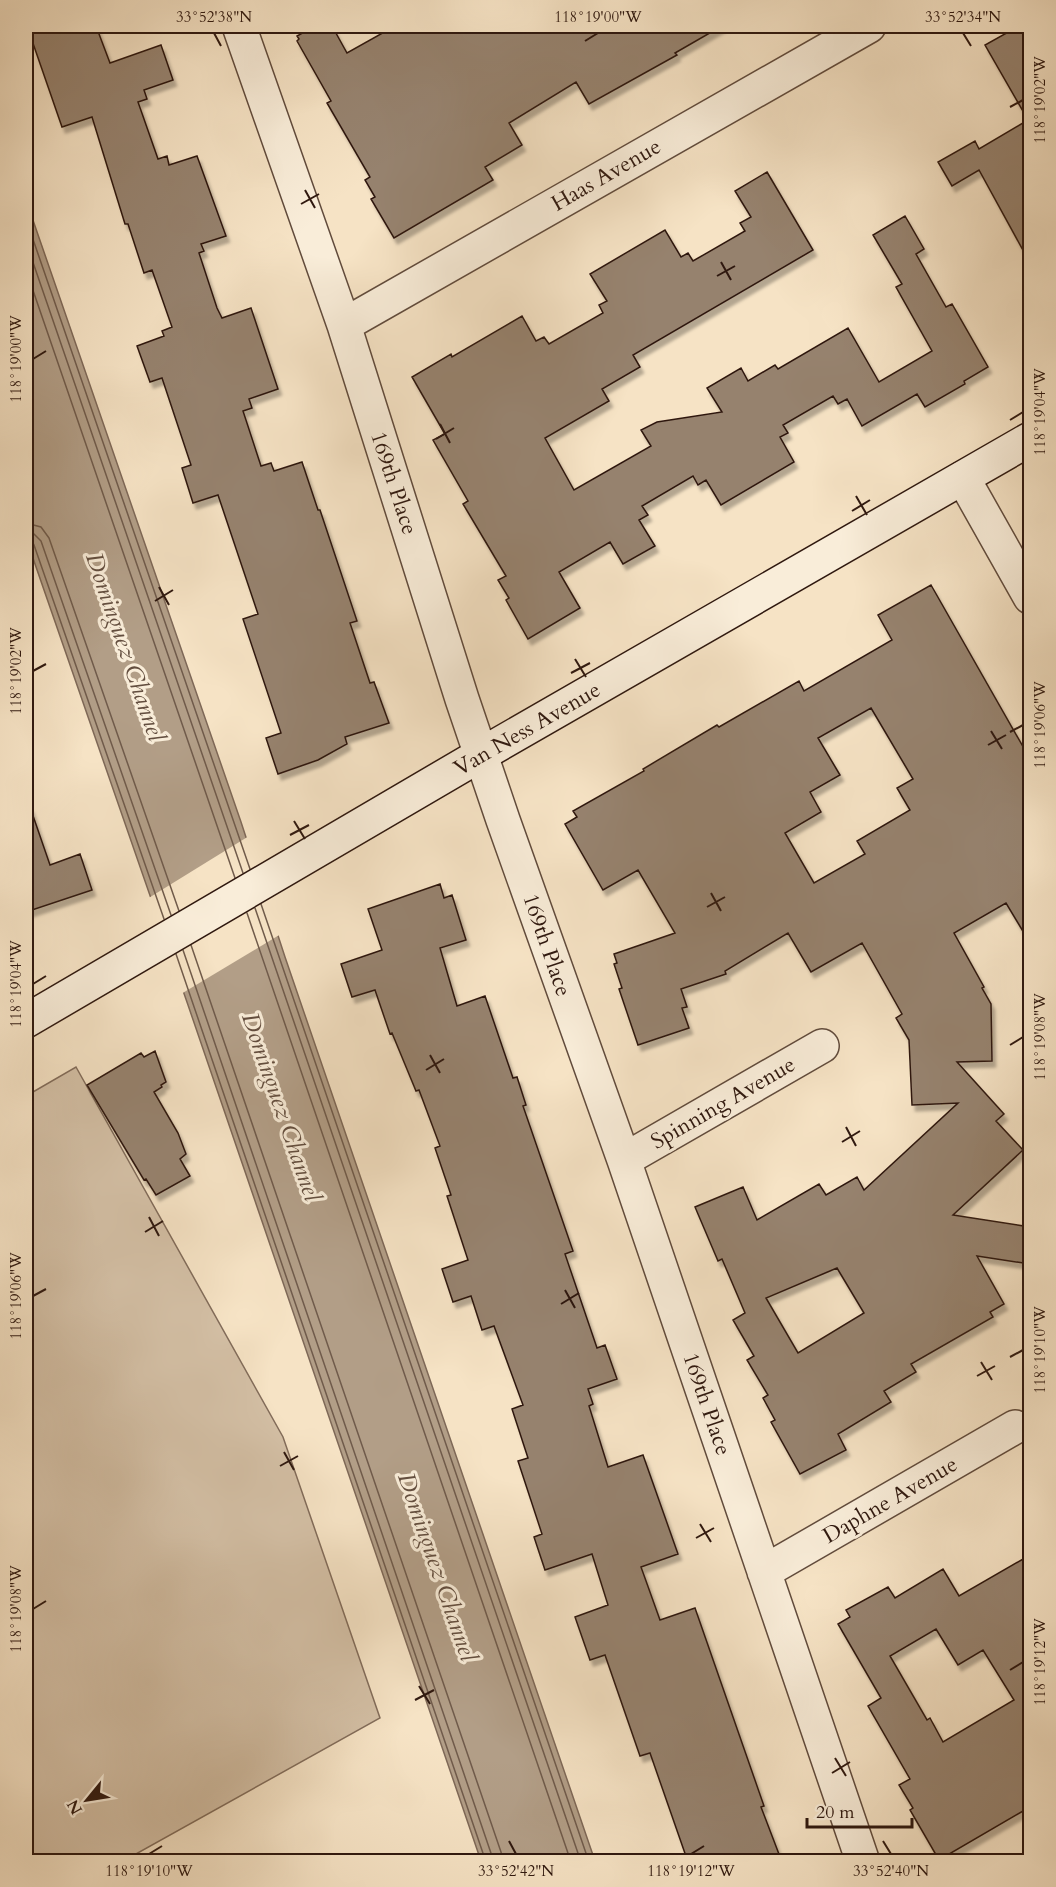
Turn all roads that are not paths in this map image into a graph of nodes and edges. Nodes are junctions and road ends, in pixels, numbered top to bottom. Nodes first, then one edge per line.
1 (239, 26) edge
2 (869, 26) edge
3 (344, 325) junction
4 (1030, 439) edge
5 (963, 478) junction
6 (1030, 597) edge
7 (482, 754) junction
8 (26, 1021) edge
9 (822, 1046) dead end
10 (624, 1160) junction
11 (1015, 1427) dead end
12 (764, 1572) junction
13 (863, 1862) edge

1 - 3 street, 169th Place
2 - 3 street, Haas Avenue
3 - 7 street, 169th Place
4 - 5 street, Van Ness Avenue
5 - 6 street
5 - 7 street, Van Ness Avenue
7 - 8 street, Van Ness Avenue
7 - 10 street, 169th Place
9 - 10 street, Spinning Avenue
10 - 12 street, 169th Place
11 - 12 street, Daphne Avenue
12 - 13 street, 169th Place

